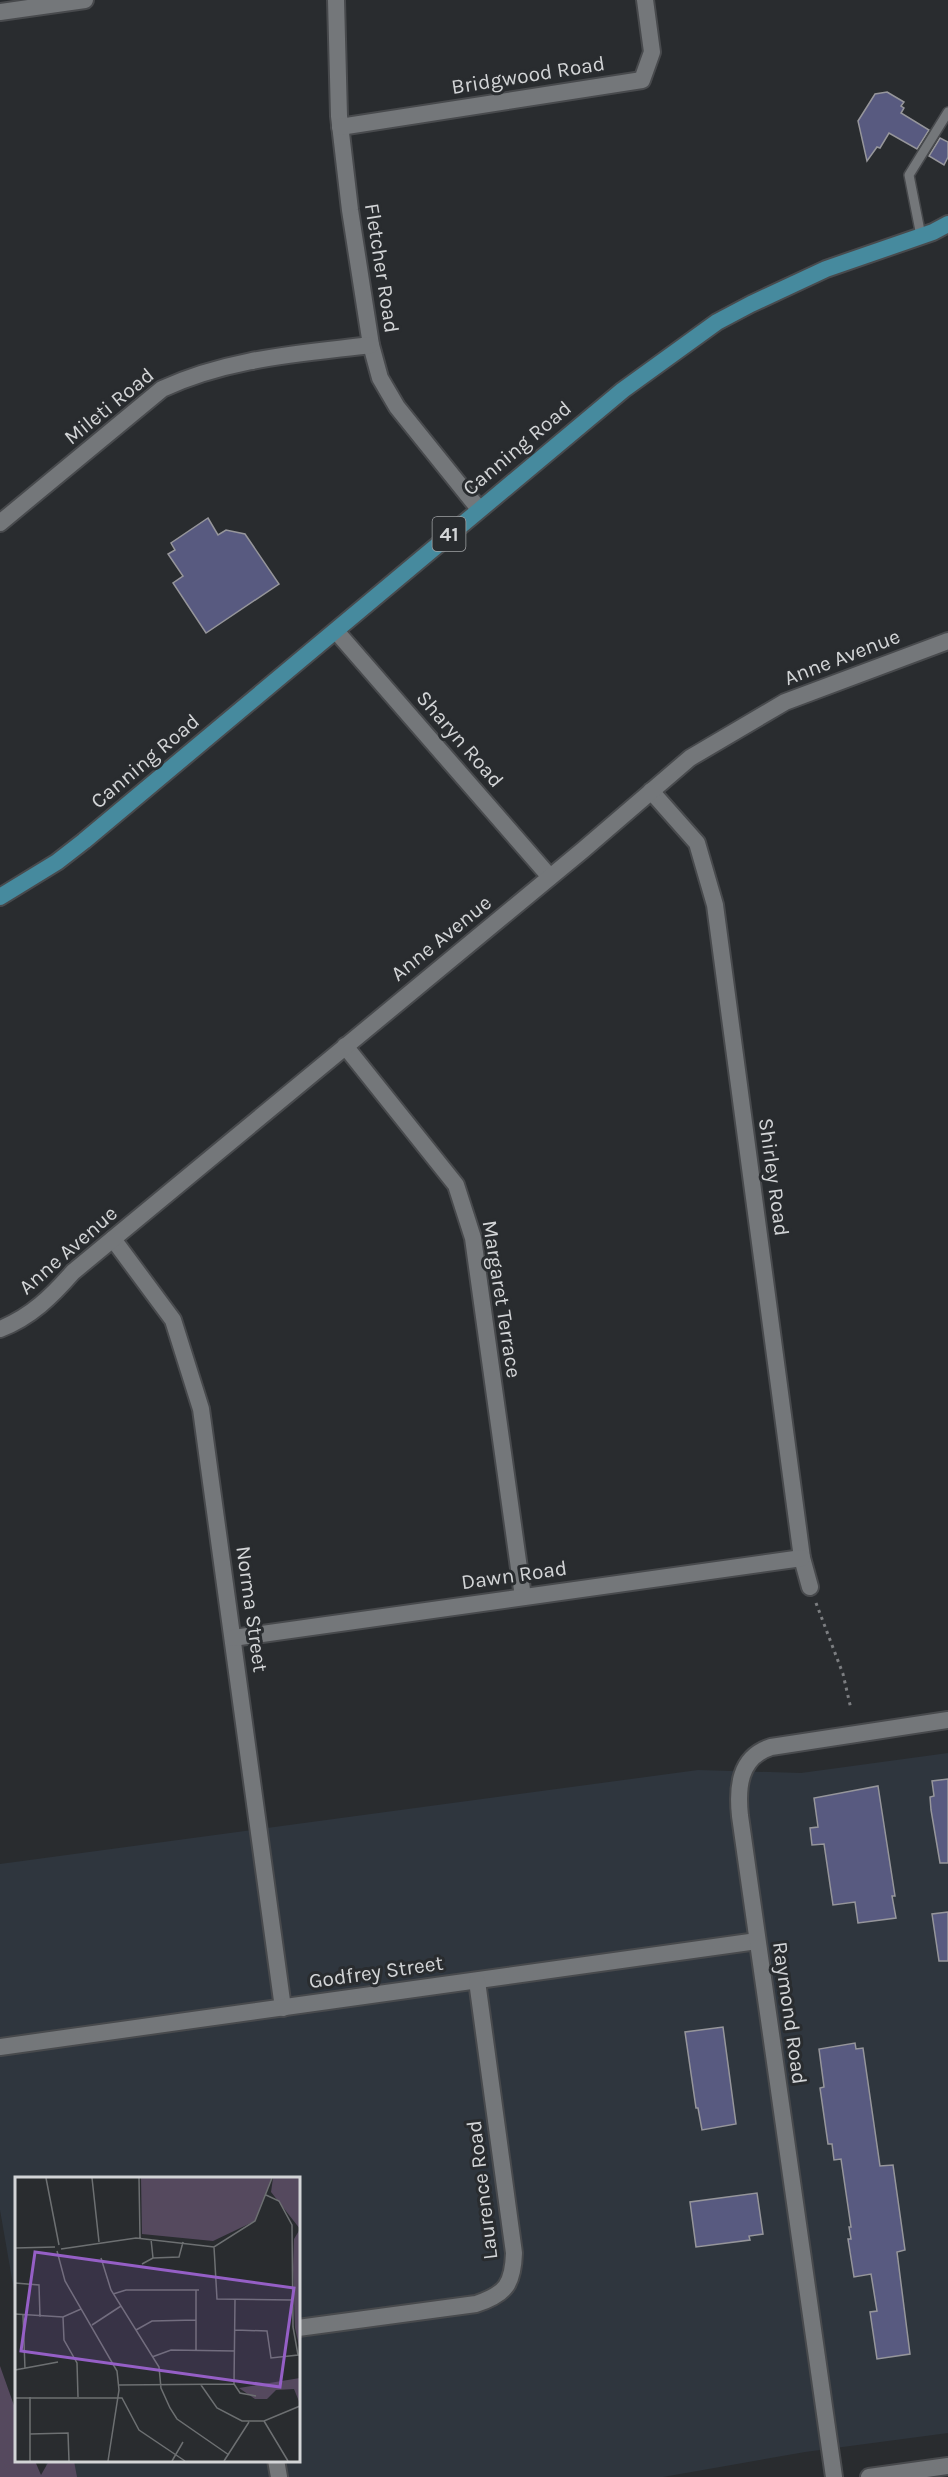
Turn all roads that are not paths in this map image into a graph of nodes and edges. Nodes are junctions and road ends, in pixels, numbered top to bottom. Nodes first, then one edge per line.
1 (85, 0) edge
2 (336, 0) edge
3 (645, 0) edge
4 (0, 12) edge
5 (948, 112) edge
6 (340, 127) junction
7 (938, 231) edge
8 (371, 345) junction
9 (478, 508) junction
10 (0, 523) edge
11 (336, 631) junction
12 (948, 641) edge
13 (651, 791) junction
14 (550, 877) junction
15 (0, 897) edge
16 (345, 1046) junction
17 (113, 1239) junction
18 (0, 1329) edge
19 (802, 1558) junction
20 (810, 1587) road end
21 (523, 1597) junction
22 (233, 1638) junction
23 (948, 1720) edge
24 (757, 1941) junction
25 (477, 1981) junction
26 (283, 2008) junction
27 (0, 2047) edge
28 (300, 2328) edge
29 (276, 2462) edge
30 (948, 2466) edge
31 (279, 2477) edge
32 (834, 2477) edge
33 (869, 2477) edge

1 - 4 street
2 - 6 street, Fletcher Road
3 - 6 street, Bridgwood Road
5 - 7 lane
6 - 8 street, Fletcher Road
7 - 9 main road, Canning Road / 41
8 - 9 street, Fletcher Road
8 - 10 street, Mileti Road
9 - 11 main road, Canning Road / 41
11 - 14 street, Sharyn Road
11 - 15 main road, Canning Road / 41
12 - 13 street, Anne Avenue
13 - 14 street, Anne Avenue
13 - 19 street, Shirley Road
14 - 16 street, Anne Avenue
16 - 17 street, Anne Avenue
16 - 21 street, Margaret Terrace
17 - 18 street, Anne Avenue
17 - 22 street, Norma Street
19 - 20 street, Shirley Road
19 - 21 street, Dawn Road
21 - 22 street, Dawn Road
22 - 26 street, Norma Street
23 - 24 street, Raymond Road
24 - 25 street, Godfrey Street
24 - 32 street, Raymond Road
25 - 26 street, Godfrey Street
25 - 28 street, Laurence Road
26 - 27 street, Godfrey Street
29 - 31 street
30 - 33 street

